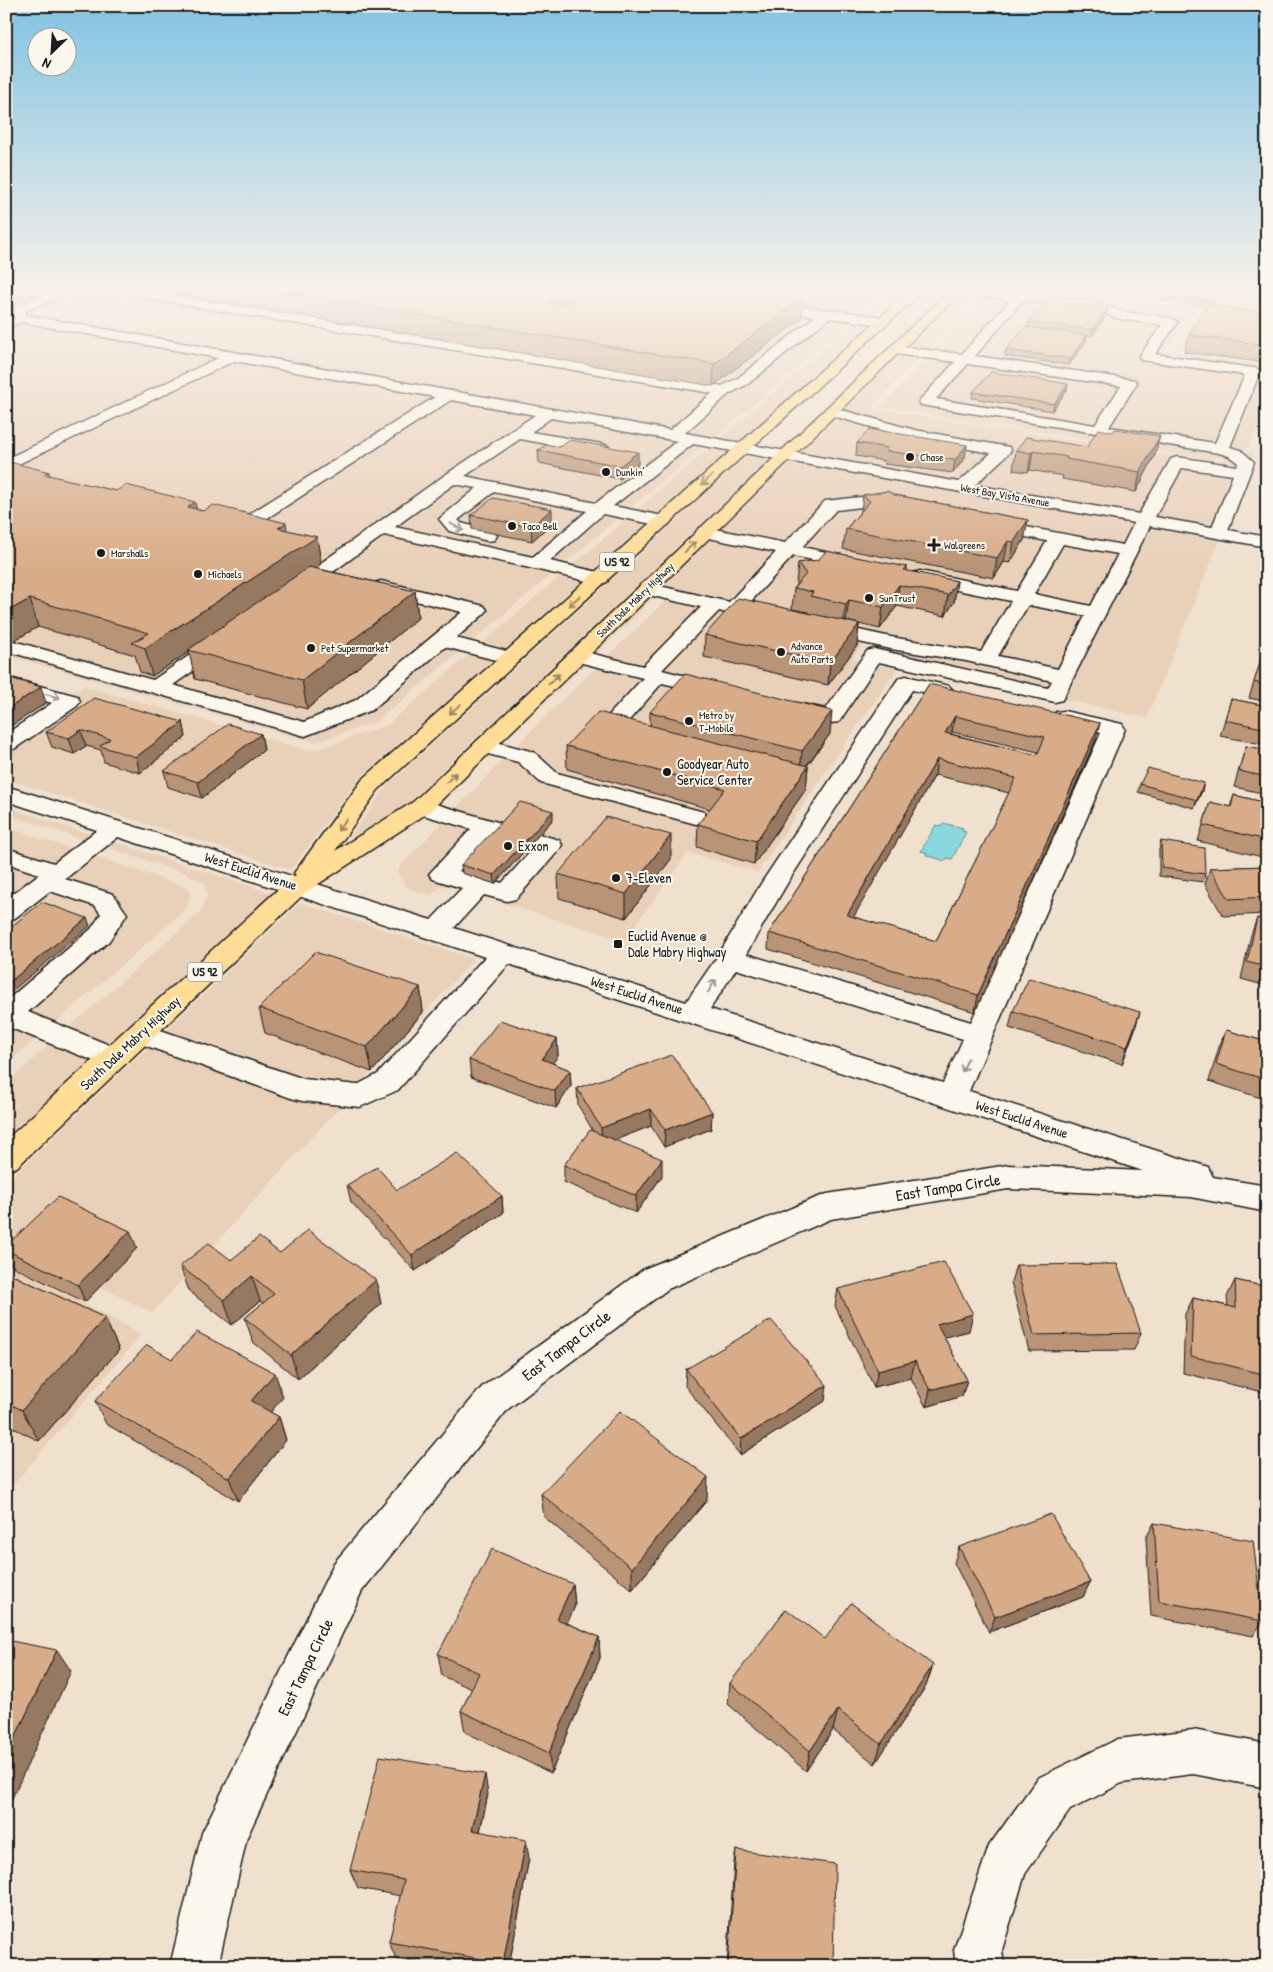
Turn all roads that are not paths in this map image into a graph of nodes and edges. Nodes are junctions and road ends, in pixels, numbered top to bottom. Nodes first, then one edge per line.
1 (179, 384) edge
2 (387, 384) edge
3 (682, 384) edge
4 (737, 384) edge
5 (818, 384) edge
6 (860, 384) edge
7 (942, 384) edge
8 (1129, 384) edge
9 (1248, 384) edge
10 (724, 391) junction
11 (448, 395) junction
12 (831, 411) junction
13 (548, 413) junction
14 (1099, 430) junction
15 (518, 434) junction
16 (673, 435) junction
17 (690, 438) junction
18 (744, 448) junction
19 (1221, 449) junction
20 (614, 451) edge
21 (786, 455) junction
22 (643, 456) dead end
23 (662, 459) junction
24 (1242, 472) junction
25 (9, 473) edge
26 (451, 478) junction
27 (491, 486) junction
28 (963, 487) junction
29 (600, 508) junction
30 (917, 512) edge
31 (1144, 520) junction
32 (662, 521) junction
33 (974, 522) edge
34 (220, 524) edge
35 (238, 529) junction
36 (382, 530) junction
37 (705, 532) junction
38 (258, 533) edge
39 (1218, 533) junction
40 (1058, 538) junction
41 (508, 540) edge
42 (1267, 542) edge
43 (534, 546) dead end
44 (322, 548) dead end
45 (552, 549) junction
46 (789, 550) junction
47 (1128, 551) junction
48 (347, 554) junction
49 (536, 564) junction
50 (876, 568) edge
51 (320, 573) junction
52 (906, 574) edge
53 (600, 578) junction
54 (647, 589) junction
55 (1023, 598) junction
56 (279, 602) edge
57 (733, 608) junction
58 (1097, 613) junction
59 (807, 625) edge
60 (238, 630) edge
61 (441, 640) junction
62 (6, 645) edge
63 (577, 656) junction
64 (511, 658) junction
65 (986, 660) junction
66 (652, 674) junction
67 (1064, 677) junction
68 (6, 683) edge
69 (157, 687) junction
70 (734, 694) edge
71 (782, 706) edge
72 (607, 730) edge
73 (6, 744) edge
74 (485, 746) junction
75 (6, 793) edge
76 (421, 807) junction
77 (696, 817) dead end
78 (487, 826) junction
79 (115, 828) junction
80 (6, 855) edge
81 (52, 876) junction
82 (479, 885) junction
83 (297, 886) junction
84 (6, 912) edge
85 (436, 931) junction
86 (504, 953) junction
87 (730, 958) junction
88 (694, 1013) junction
89 (7, 1016) edge
90 (140, 1033) junction
91 (979, 1034) junction
92 (114, 1058) junction
93 (952, 1097) junction
94 (6, 1159) edge
95 (1267, 1198) edge
96 (1267, 1766) edge
97 (194, 1966) edge
98 (980, 1966) edge

1 - 25 street
2 - 11 street, West Bay Vista Avenue
3 - 10 street
4 - 10 street
5 - 18 main road, South Dale Mabry Highway / US 92
6 - 12 main road, South Dale Mabry Highway / US 92
7 - 14 street
8 - 14 street
9 - 19 street
10 - 16 street
11 - 13 street, West Bay Vista Avenue
11 - 35 street
12 - 21 main road, South Dale Mabry Highway / US 92
12 - 28 street
13 - 15 street
13 - 16 street, West Bay Vista Avenue
14 - 19 street
15 - 20 street
15 - 26 street
16 - 17 street, West Bay Vista Avenue
17 - 18 street, West Bay Vista Avenue
17 - 23 street
18 - 21 street, West Bay Vista Avenue
18 -> 32 main road, South Dale Mabry Highway / US 92
19 - 24 street
21 - 28 street, West Bay Vista Avenue
21 - 37 main road, South Dale Mabry Highway / US 92
22 - 23 street
23 - 29 street
24 - 31 street
24 - 39 street
26 - 27 street
26 - 36 street
27 - 29 street
27 -> 41 street
28 - 31 street, West Bay Vista Avenue
29 - 32 street
29 - 45 street
30 - 46 street
31 - 39 street, West Bay Vista Avenue
31 - 47 street
32 - 53 main road, South Dale Mabry Highway / US 92
33 - 40 street
34 - 35 street
35 - 38 street
36 - 48 street
36 - 49 street
37 - 46 street
54 -> 37 main road, South Dale Mabry Highway / US 92
39 - 42 street, West Bay Vista Avenue
40 - 47 street
40 - 55 street
43 - 45 street
44 - 48 street
45 - 49 street
46 - 50 street
46 - 57 street
47 - 58 street
48 - 51 street
49 - 53 street
51 - 56 street
51 - 61 street
52 - 55 street
53 -> 64 main road, South Dale Mabry Highway / US 92
54 - 57 street
54 - 63 main road, South Dale Mabry Highway / US 92
55 - 58 street
55 - 65 street
57 - 66 street
58 - 67 street
59 - 65 street
60 - 69 street
61 - 64 street
61 - 69 street
62 - 69 street
63 - 66 street
74 -> 63 main road, South Dale Mabry Highway / US 92
64 -> 83 main road, South Dale Mabry Highway / US 92
65 - 67 street
66 - 70 street
66 - 72 street
67 - 71 street
68 -> 73 street
76 -> 74 main road, South Dale Mabry Highway / US 92
74 - 77 street
75 - 79 street, West Euclid Avenue
76 - 78 street
76 - 83 main road, South Dale Mabry Highway / US 92
78 - 82 street
78 - 82 street
79 - 81 street
79 - 83 street, West Euclid Avenue
80 - 81 street
81 - 84 street
81 - 89 street
82 - 85 street
83 - 85 street, West Euclid Avenue
83 - 90 main road, South Dale Mabry Highway / US 92
85 - 86 street, West Euclid Avenue
86 - 88 street, West Euclid Avenue
86 - 90 street
88 -> 87 street
87 - 91 street
87 - 91 street
88 - 93 street, West Euclid Avenue
89 - 92 street
90 - 92 main road, South Dale Mabry Highway / US 92
91 -> 93 street
92 - 94 main road, South Dale Mabry Highway / US 92
93 - 95 street, West Euclid Avenue
95 - 97 street, East Tampa Circle
96 - 98 street

